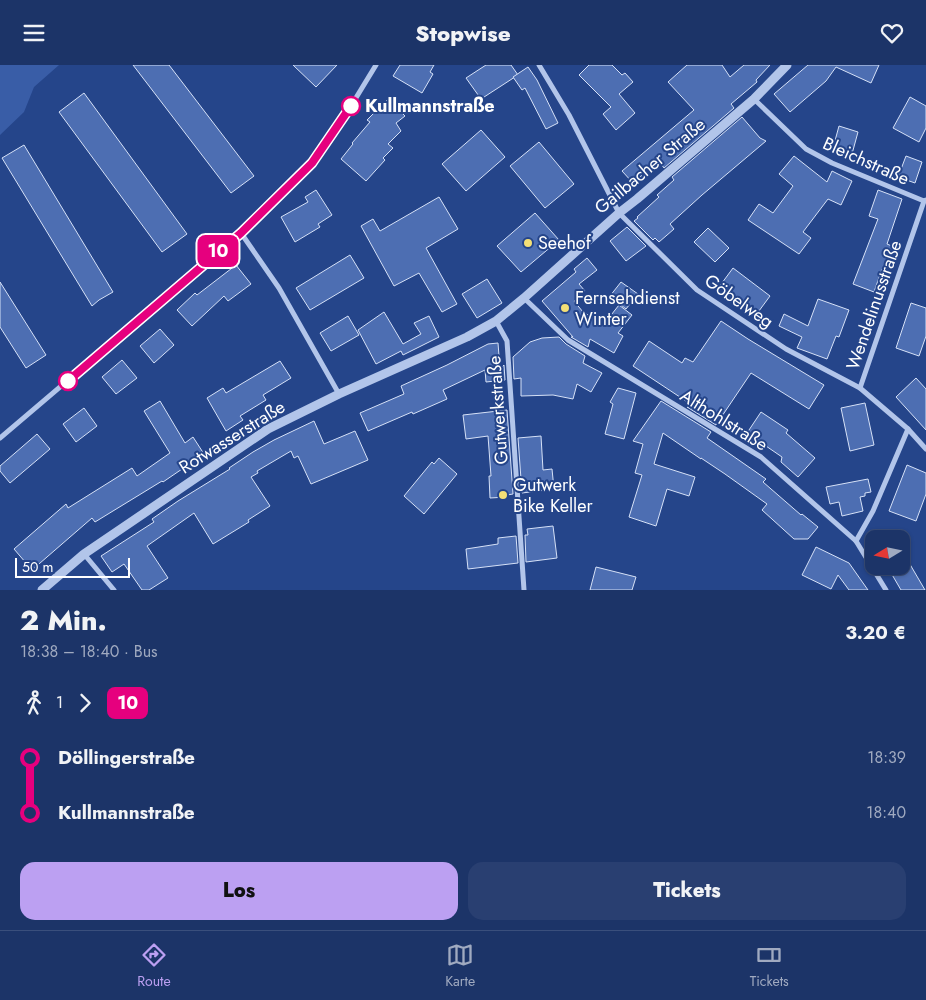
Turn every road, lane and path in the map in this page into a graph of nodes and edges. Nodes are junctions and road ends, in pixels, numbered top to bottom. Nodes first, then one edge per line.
1 (376, 65) edge
2 (539, 65) edge
3 (787, 65) edge
4 (754, 99) junction
5 (925, 201) edge
6 (619, 213) junction
7 (241, 233) junction
8 (524, 298) junction
9 (509, 310) joint
10 (496, 321) junction
11 (860, 388) junction
12 (339, 394) junction
13 (908, 429) junction
14 (0, 438) edge
15 (926, 449) edge
16 (856, 541) junction
17 (84, 554) junction
18 (42, 590) edge
19 (114, 590) edge
20 (524, 590) edge
21 (886, 590) edge

1 - 7 street
2 - 6 street
3 - 4 street, Gailbacher Straße
4 - 5 street, Bleichstraße
4 - 6 street, Gailbacher Straße
5 - 11 street, Wendelinusstraße
6 - 8 street, Gailbacher Straße
6 - 11 street, Göbelweg
7 - 12 street
7 - 14 street
8 - 9 street, Gailbacher Straße
8 - 16 street, Althohlstraße
9 - 10 street, Rotwasserstraße
10 - 12 street, Rotwasserstraße
10 - 20 street, Gutwerkstraße
11 - 13 street, Wendelinusstraße
12 - 17 street, Rotwasserstraße
13 - 15 street, Wendelinusstraße
13 - 16 street
16 - 21 street, Althohlstraße
17 - 18 street, Rotwasserstraße
17 - 19 street

